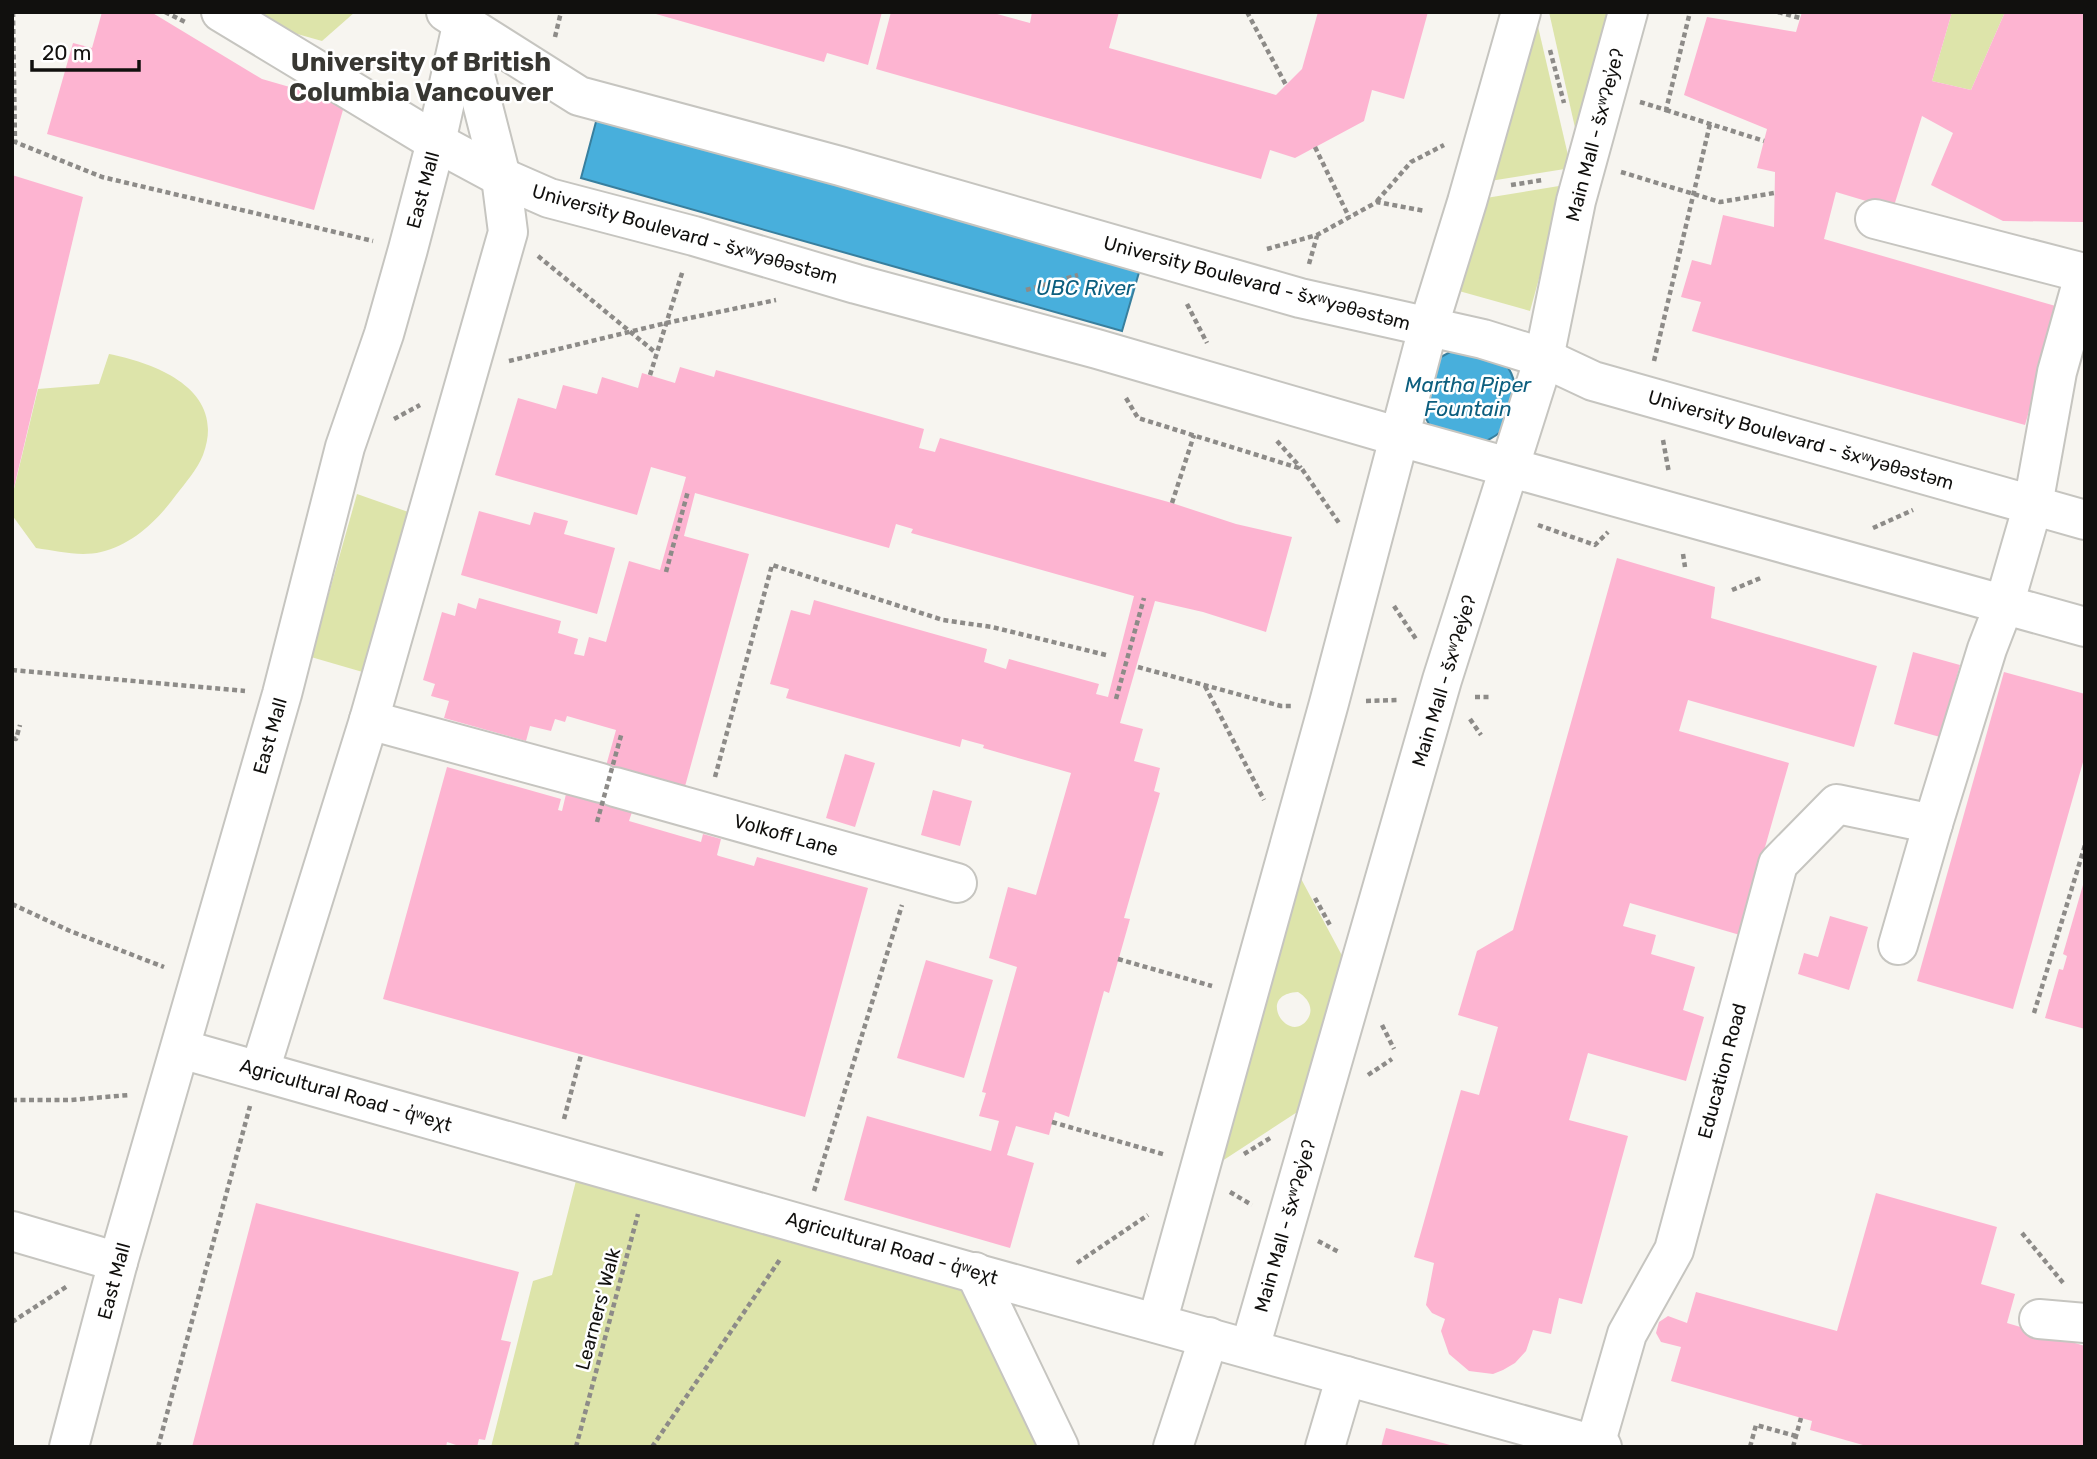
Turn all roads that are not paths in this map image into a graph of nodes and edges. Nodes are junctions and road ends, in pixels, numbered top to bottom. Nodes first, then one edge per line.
1 (1628, 12) edge
2 (204, 15) edge
3 (458, 16) edge
4 (1534, 26) edge
5 (436, 142) junction
6 (500, 177) junction
7 (1875, 219) dead end
8 (2085, 272) edge
9 (1428, 328) junction
10 (1544, 358) junction
11 (1400, 437) junction
12 (1510, 468) junction
13 (2033, 505) junction
14 (2085, 520) edge
15 (2004, 605) junction
16 (2085, 627) edge
17 (369, 720) junction
18 (1933, 824) junction
19 (957, 883) dead end
20 (1898, 945) dead end
21 (181, 1049) junction
22 (260, 1070) junction
23 (12, 1231) edge
24 (118, 1262) junction
25 (975, 1272) junction
26 (2039, 1319) dead end
27 (1157, 1322) junction
28 (2082, 1323) edge
29 (1209, 1337) junction
30 (1250, 1348) junction
31 (1346, 1376) junction
32 (1599, 1446) edge
33 (69, 1447) edge
34 (1059, 1447) edge
35 (1173, 1447) edge
36 (1325, 1447) edge

1 - 10 street, Main Mall - šxʷʔey̓eʔ
2 - 5 street, University Boulevard - šxʷyəθəstəm
3 - 5 street, East Mall
3 - 6 street
3 - 9 street, University Boulevard - šxʷyəθəstəm
4 - 9 street
5 - 6 street, University Boulevard - šxʷyəθəstəm
5 - 21 street, East Mall
6 - 11 street, University Boulevard - šxʷyəθəstəm
6 - 17 street
7 - 8 street
8 - 13 street
9 - 10 street, University Boulevard - šxʷyəθəstəm
9 - 11 street
10 - 12 street, Main Mall - šxʷʔey̓eʔ
10 - 13 street, University Boulevard - šxʷyəθəstəm
11 - 12 street, University Boulevard - šxʷyəθəstəm
11 - 27 street
12 - 15 street, University Boulevard - šxʷyəθəstəm
12 - 30 street, Main Mall - šxʷʔey̓eʔ
13 - 14 street, University Boulevard - šxʷyəθəstəm
13 - 15 street
15 - 16 street, University Boulevard - šxʷyəθəstəm
15 - 18 street
17 - 19 street, Volkoff Lane
17 - 22 street
18 - 20 street
18 - 32 street, Education Road
21 - 22 street, Agricultural Road - q̓ʷeχt
21 - 24 street, East Mall
22 - 25 street, Agricultural Road - q̓ʷeχt
23 - 24 street
24 - 33 street, East Mall
25 - 27 street, Agricultural Road - q̓ʷeχt
25 - 34 street
26 - 28 street
27 - 29 street, Agricultural Road - q̓ʷeχt
29 - 30 street, Agricultural Road - q̓ʷeχt
29 - 35 street
30 - 31 street, Agricultural Road - q̓ʷeχt
31 - 32 street, Agricultural Road - q̓ʷeχt
31 - 36 street

